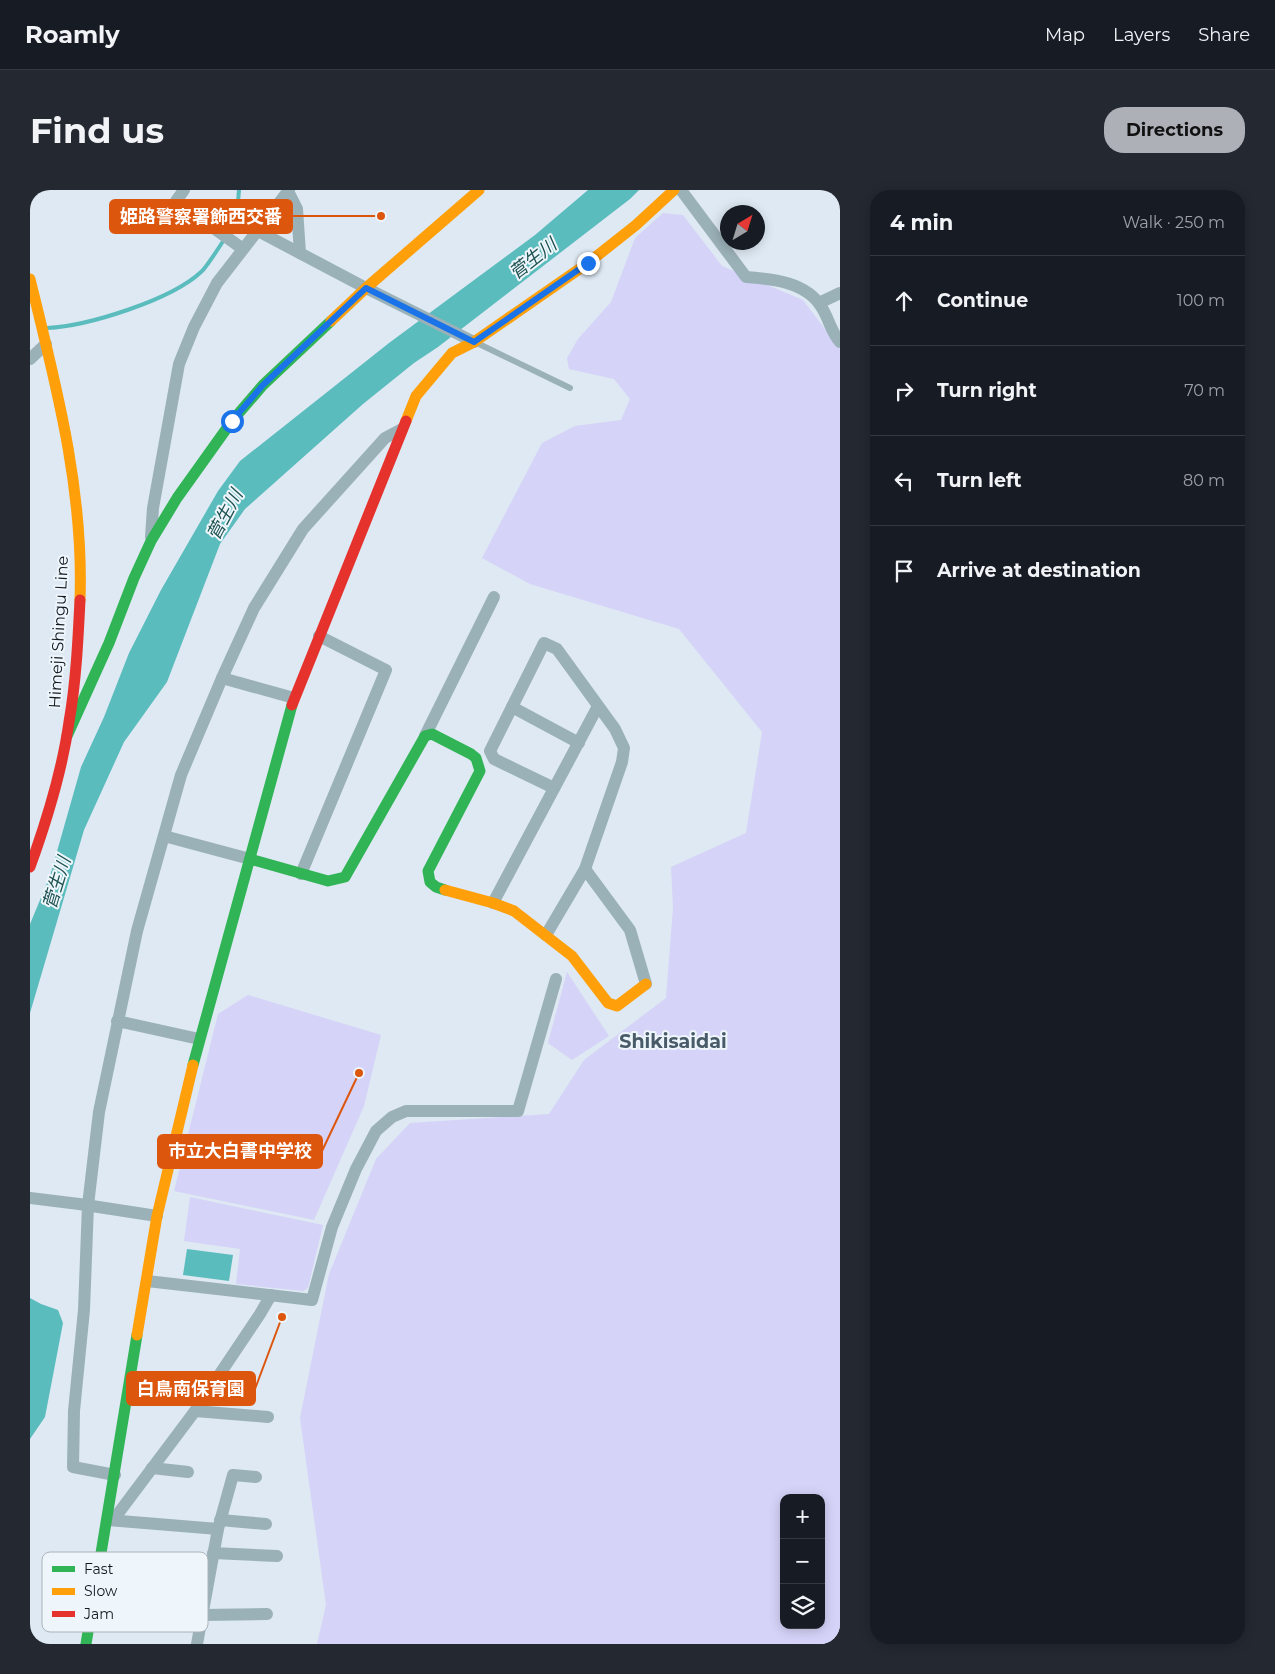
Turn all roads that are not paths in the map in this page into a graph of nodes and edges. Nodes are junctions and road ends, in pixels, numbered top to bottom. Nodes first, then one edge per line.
1 (184, 190) edge
2 (479, 190) edge
3 (674, 190) edge
4 (681, 190) edge
5 (288, 191) edge
6 (258, 231) junction
7 (243, 249) junction
8 (300, 253) junction
9 (30, 279) edge
10 (369, 290) junction
11 (840, 293) edge
12 (818, 303) junction
13 (469, 339) junction
14 (840, 342) edge
15 (46, 344) junction
16 (30, 359) edge
17 (570, 388) dead end
18 (402, 430) junction
19 (151, 542) junction
20 (494, 596) dead end
21 (319, 636) junction
22 (77, 644) junction
23 (92, 661) junction
24 (222, 678) junction
25 (294, 698) junction
26 (598, 706) junction
27 (512, 707) junction
28 (67, 736) junction
29 (425, 736) junction
30 (579, 743) junction
31 (554, 788) junction
32 (164, 836) junction
33 (250, 859) junction
34 (30, 867) edge
35 (585, 869) junction
36 (301, 874) junction
37 (492, 903) junction
38 (546, 935) junction
39 (556, 979) dead end
40 (646, 984) joint
41 (117, 1021) junction
42 (199, 1038) junction
43 (30, 1198) edge
44 (84, 1204) junction
45 (157, 1216) junction
46 (147, 1281) junction
47 (271, 1295) junction
48 (194, 1411) junction
49 (268, 1417) dead end
50 (152, 1468) junction
51 (188, 1472) dead end
52 (115, 1475) junction
53 (256, 1477) dead end
54 (110, 1520) junction
55 (219, 1524) junction
56 (266, 1524) dead end
57 (103, 1552) edge
58 (213, 1553) junction
59 (277, 1556) dead end
60 (208, 1581) edge
61 (268, 1614) dead end
62 (208, 1615) edge

1 - 7 street
2 - 10 street
3 - 13 street
4 - 12 street
5 - 6 street
5 - 8 street
6 - 7 street
6 - 8 street
7 - 19 street
8 - 10 street
9 - 15 street, Himeji Shingu Line
10 - 13 street
10 - 19 street
11 - 12 street
12 - 14 street
13 - 17 lane
13 - 18 street
15 - 16 street
15 - 22 street, Himeji Shingu Line
18 - 21 street
18 - 24 street
19 - 23 street
20 - 29 street
21 - 25 street
21 - 36 street
22 - 23 street
22 - 28 street, Himeji Shingu Line
23 - 28 street
24 - 25 street
24 - 32 street
25 - 33 street
26 - 27 street
26 - 30 street
26 - 35 street
27 - 30 street
27 - 31 street
28 - 34 street, Himeji Shingu Line
29 - 36 street
29 - 37 street
30 - 31 street
31 - 37 street
32 - 33 street
32 - 41 street
33 - 36 street
33 - 42 street
35 - 38 street
35 - 40 street
37 - 38 street
38 - 40 street
39 - 47 street
41 - 42 street
41 - 44 street
42 - 45 street
43 - 44 street
44 - 45 street
44 - 52 street
45 - 46 street
46 - 47 street
46 - 52 street
47 - 48 street
48 - 49 street
48 - 50 street
50 - 51 street
50 - 54 street
52 - 54 street
53 - 55 street
54 - 55 street
54 - 57 street
55 - 56 street
55 - 58 street
58 - 59 street
58 - 60 street
61 - 62 street

